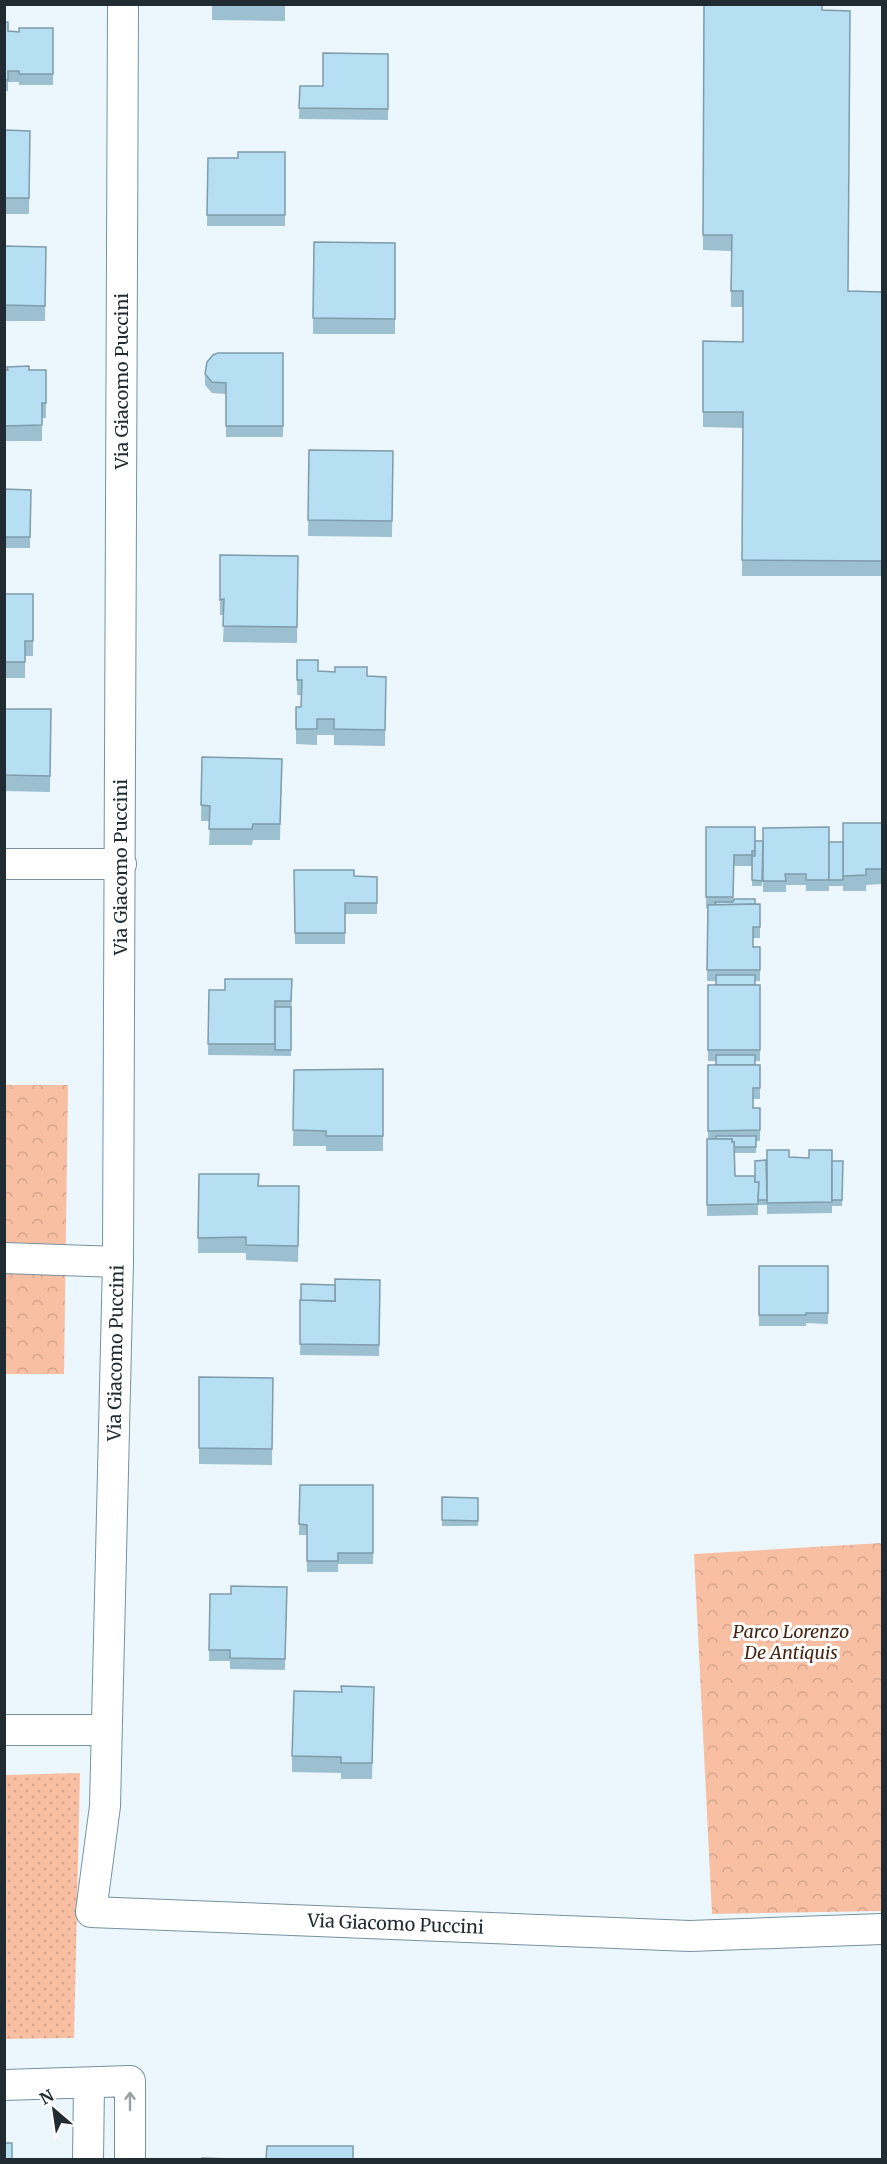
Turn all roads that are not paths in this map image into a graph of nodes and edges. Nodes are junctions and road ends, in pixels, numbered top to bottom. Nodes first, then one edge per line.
1 (123, 4) edge
2 (4, 864) edge
3 (121, 864) junction
4 (4, 1258) edge
5 (118, 1262) junction
6 (4, 1730) edge
7 (106, 1730) junction
8 (882, 1929) edge
9 (89, 2083) junction
10 (4, 2085) edge
11 (88, 2160) edge
12 (130, 2160) edge

1 - 3 street, Via Giacomo Puccini
2 - 3 street
3 - 5 street, Via Giacomo Puccini
4 - 5 street
5 - 7 street, Via Giacomo Puccini
6 - 7 street
7 - 8 street, Via Giacomo Puccini
9 - 10 street
9 - 11 street
12 -> 9 street

